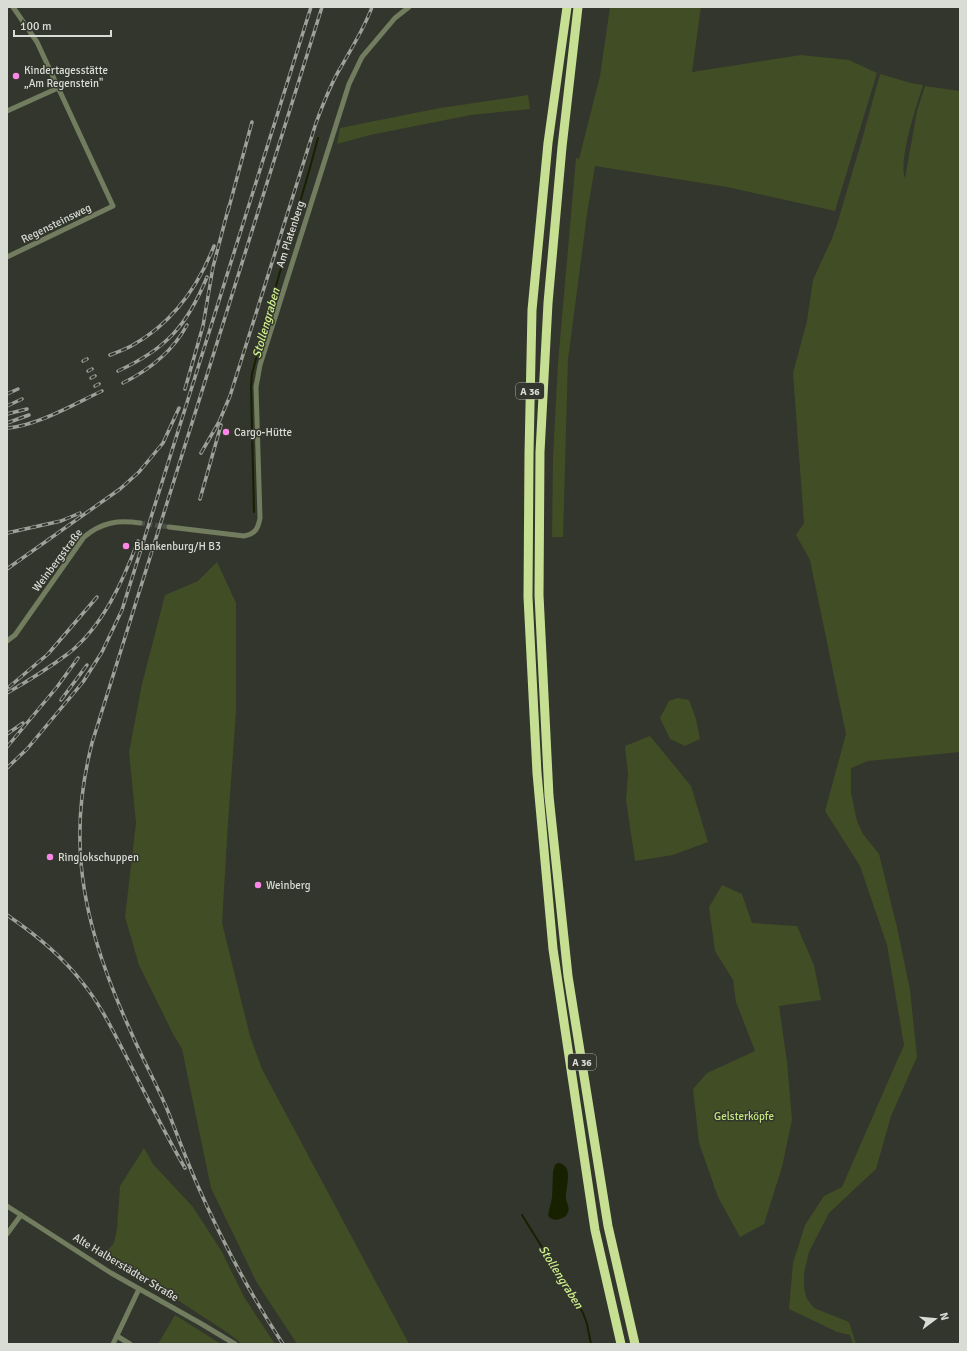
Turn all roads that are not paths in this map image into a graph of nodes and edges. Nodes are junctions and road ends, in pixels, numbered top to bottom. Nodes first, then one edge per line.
1 (13, 7) edge
2 (409, 7) edge
3 (567, 7) edge
4 (578, 7) edge
5 (58, 88) junction
6 (7, 111) edge
7 (7, 257) edge
8 (140, 523) tunnel mouth
9 (169, 527) tunnel mouth
10 (7, 641) edge
11 (7, 1206) edge
12 (21, 1215) junction
13 (7, 1234) edge
14 (139, 1289) junction
15 (116, 1336) junction
16 (113, 1344) edge
17 (130, 1344) edge
18 (235, 1344) edge
19 (621, 1344) edge
20 (635, 1344) edge

1 - 5 street
2 - 9 street, Am Platenberg
3 - 19 highway, A 36
4 - 20 highway, A 36
5 - 6 street
5 - 7 street, Regensteinsweg
8 - 10 street, Weinbergstraße
11 - 12 street, Alte Halberstädter Straße
12 - 13 street
12 - 14 street, Alte Halberstädter Straße
14 - 15 street
14 - 18 street, Alte Halberstädter Straße
15 - 16 street
15 - 17 street

